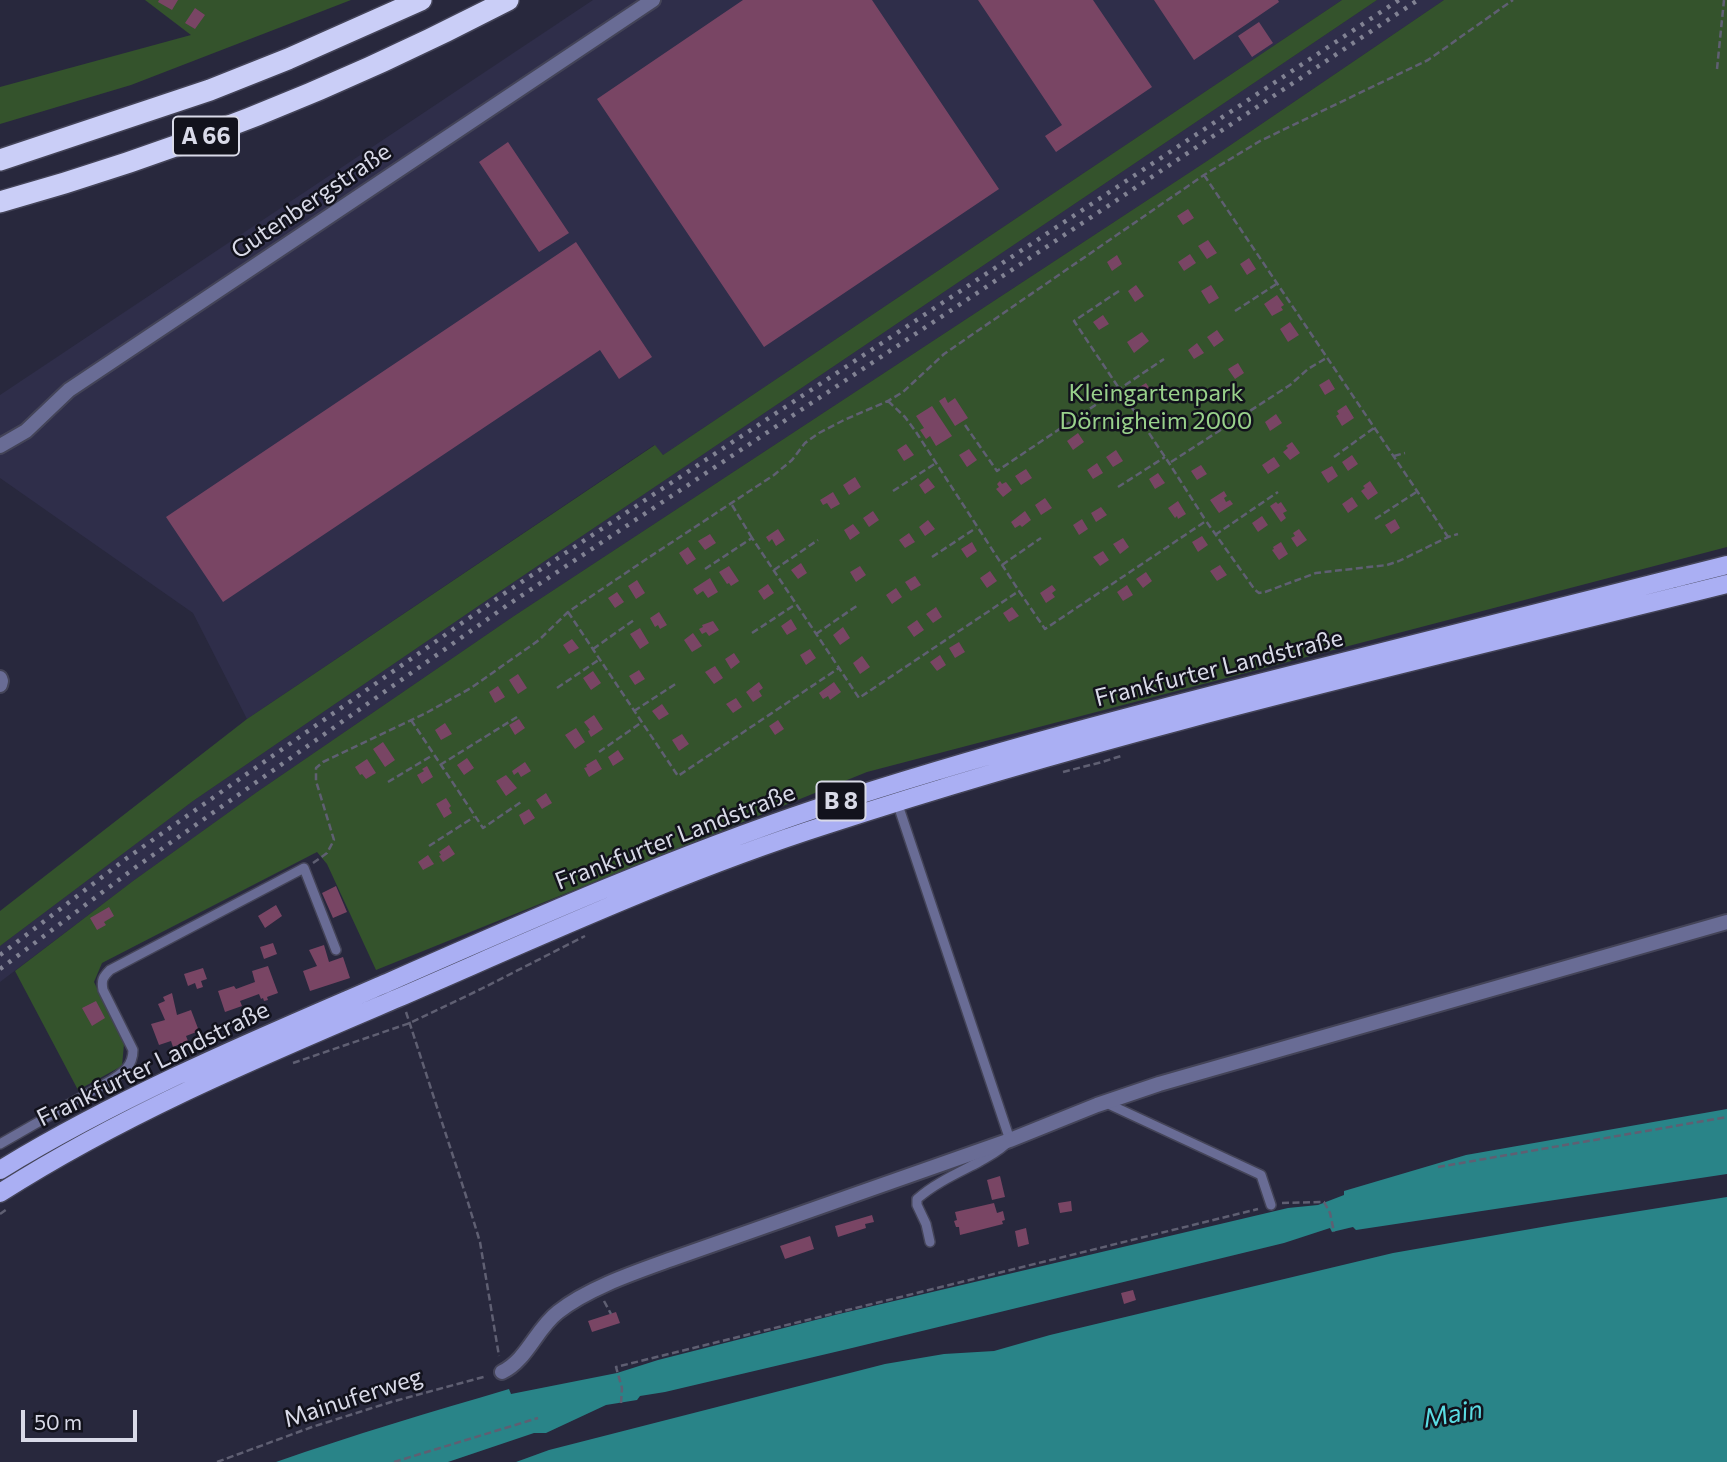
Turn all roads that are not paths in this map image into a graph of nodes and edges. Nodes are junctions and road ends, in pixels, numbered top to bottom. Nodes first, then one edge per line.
1 (421, 0) edge
2 (509, 0) edge
3 (653, 0) edge
4 (0, 160) edge
5 (0, 202) edge
6 (0, 446) edge
7 (1727, 565) edge
8 (1727, 584) edge
9 (0, 678) edge
10 (0, 685) edge
11 (897, 802) junction
12 (1727, 922) edge
13 (336, 950) dead end
14 (1104, 1102) junction
15 (1010, 1140) junction
16 (0, 1144) edge
17 (1, 1169) edge
18 (4, 1200) edge
19 (1271, 1205) road end
20 (930, 1242) dead end
21 (502, 1371) road end

1 - 4 highway, A 66
2 - 5 highway, A 66
3 - 6 street, Gutenbergstraße
7 - 17 main road, Frankfurter Landstraße / B 8
8 - 11 main road, Frankfurter Landstraße / B 8
9 - 10 street
11 - 15 lane
11 - 18 main road, Frankfurter Landstraße / B 8
12 - 14 street
13 - 16 lane, Frankfurter Landstraße
14 - 15 street
14 - 19 lane
15 - 20 lane
15 - 21 street

